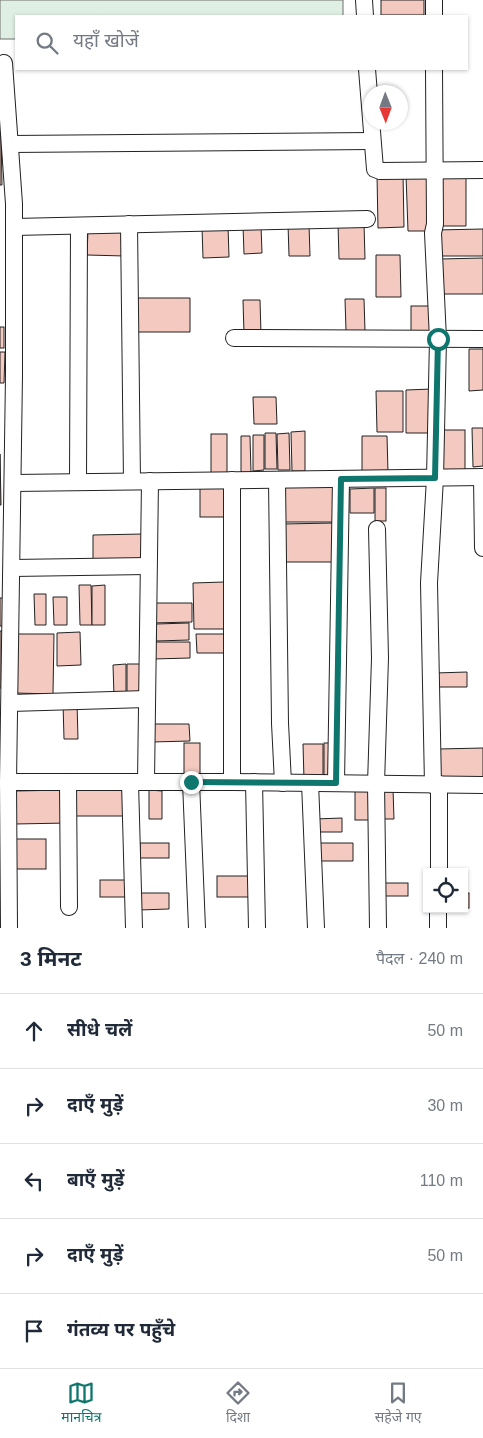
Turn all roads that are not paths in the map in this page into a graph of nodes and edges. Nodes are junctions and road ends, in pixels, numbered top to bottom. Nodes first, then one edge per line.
1 (364, 0) edge
2 (434, 0) edge
3 (364, 15) edge
4 (434, 15) edge
5 (7, 63) edge
6 (367, 70) edge
7 (434, 70) edge
8 (4, 121) edge
9 (372, 141) junction
10 (10, 144) junction
11 (483, 170) edge
12 (434, 171) junction
13 (367, 219) dead end
14 (129, 224) junction
15 (79, 226) junction
16 (14, 227) junction
17 (234, 338) dead end
18 (438, 339) junction
19 (483, 339) edge
20 (7, 445) edge
21 (483, 477) edge
22 (435, 478) junction
23 (341, 479) junction
24 (232, 480) junction
25 (277, 480) junction
26 (132, 481) junction
27 (150, 481) junction
28 (78, 482) junction
29 (13, 483) junction
30 (6, 512) edge
31 (377, 529) dead end
32 (483, 548) edge
33 (148, 566) junction
34 (12, 568) junction
35 (5, 629) edge
36 (147, 699) junction
37 (10, 703) junction
38 (8, 782) junction
39 (68, 782) junction
40 (138, 782) junction
41 (191, 782) junction
42 (232, 782) junction
43 (254, 782) junction
44 (282, 783) junction
45 (310, 783) junction
46 (336, 783) junction
47 (376, 784) junction
48 (436, 785) junction
49 (483, 785) edge
50 (4, 820) edge
51 (438, 868) edge
52 (69, 907) dead end
53 (438, 913) edge
54 (10, 928) edge
55 (134, 928) edge
56 (197, 928) edge
57 (257, 928) edge
58 (316, 928) edge
59 (378, 928) edge
60 (438, 928) edge

1 - 3 street
2 - 4 street
5 - 8 street
6 - 9 street
7 - 12 street
8 - 10 street
9 - 10 street
9 - 12 street
10 - 16 street
11 - 12 street
12 - 18 street
13 - 14 street
14 - 15 street
14 - 26 street
15 - 16 street
15 - 28 street
16 - 20 street
17 - 18 street
18 - 19 street
18 - 22 street
20 - 29 street
21 - 22 street
21 - 32 street
22 - 23 street
22 - 48 street
23 - 25 street
23 - 46 street
24 - 25 street
24 - 27 street
24 - 42 street
25 - 44 street
26 - 27 street
26 - 28 street
27 - 33 street
28 - 29 street
29 - 30 street
30 - 34 street
31 - 47 street
33 - 34 street
33 - 36 street
34 - 35 street
35 - 37 street
36 - 37 street
36 - 40 street
37 - 38 street
38 - 39 street
38 - 50 street
39 - 40 street
39 - 52 street
40 - 41 street
40 - 55 street
41 - 42 street
41 - 56 street
42 - 43 street
43 - 44 street
43 - 57 street
44 - 45 street
45 - 46 street
45 - 58 street
46 - 47 street
47 - 48 street
47 - 59 street
48 - 49 street
48 - 51 street
50 - 54 street
53 - 60 street

